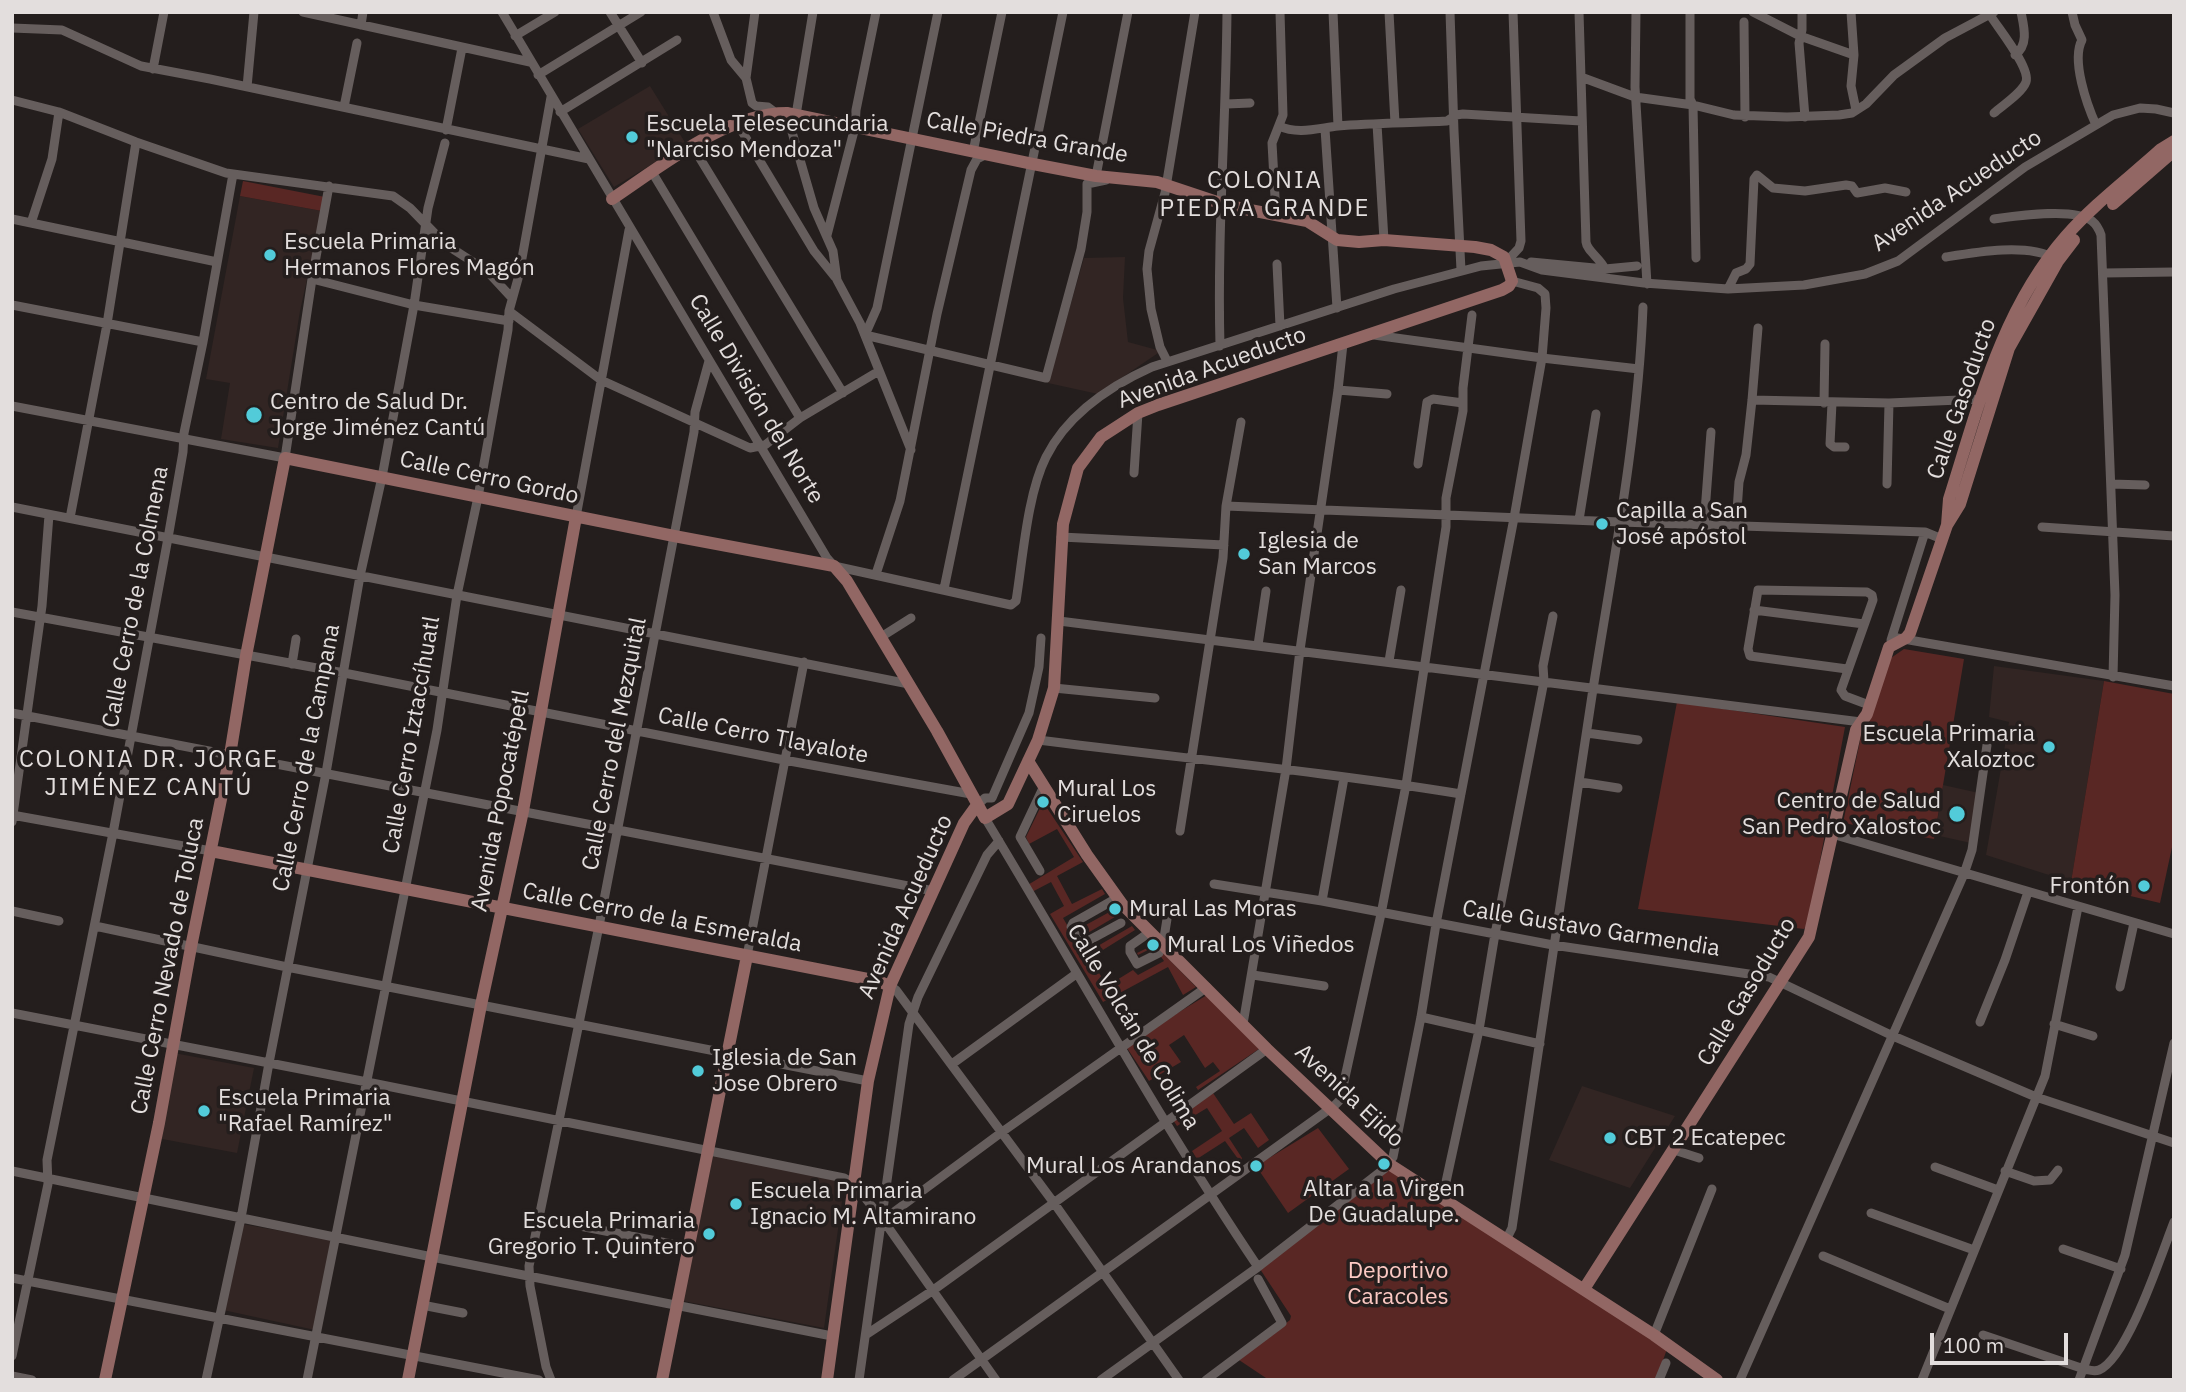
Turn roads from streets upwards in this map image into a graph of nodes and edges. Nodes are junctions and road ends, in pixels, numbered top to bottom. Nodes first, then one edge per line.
1 (163, 12) edge
2 (254, 12) edge
3 (303, 12) edge
4 (363, 12) edge
5 (502, 12) edge
6 (555, 12) edge
7 (610, 12) edge
8 (642, 12) edge
9 (713, 12) edge
10 (755, 12) edge
11 (813, 12) edge
12 (876, 12) edge
13 (938, 12) edge
14 (1002, 12) edge
15 (1063, 12) edge
16 (1128, 12) edge
17 (1195, 12) edge
18 (1227, 12) edge
19 (1280, 12) edge
20 (1333, 12) edge
21 (1390, 12) edge
22 (1450, 12) edge
23 (1514, 12) edge
24 (1579, 12) edge
25 (1636, 12) edge
26 (1690, 12) edge
27 (1753, 12) edge
28 (1802, 12) edge
29 (1852, 12) edge
30 (2021, 12) edge
31 (2072, 12) edge
32 (1992, 13) edge
33 (1744, 22) dead end
34 (361, 25) junction
35 (619, 26) junction
36 (12, 29) edge
37 (515, 36) junction
38 (1800, 36) junction
39 (677, 40) dead end
40 (357, 43) dead end
41 (463, 48) junction
42 (1854, 55) junction
43 (2015, 55) junction
44 (530, 62) junction
45 (642, 63) junction
46 (153, 69) junction
47 (538, 75) junction
48 (1581, 77) junction
49 (746, 78) junction
50 (247, 87) junction
51 (551, 97) junction
52 (1635, 97) junction
53 (12, 100) edge
54 (1250, 103) dead end
55 (1227, 104) junction
56 (1693, 105) junction
57 (344, 107) junction
58 (1856, 110) junction
59 (560, 111) junction
60 (59, 112) junction
61 (776, 113) junction
62 (1994, 113) dead end
63 (2174, 113) edge
64 (796, 115) junction
65 (1455, 116) junction
66 (1516, 116) junction
67 (1745, 117) junction
68 (1805, 117) junction
69 (1581, 121) junction
70 (737, 123) junction
71 (1395, 123) junction
72 (1377, 124) junction
73 (2096, 125) junction
74 (1279, 126) junction
75 (1338, 126) junction
76 (855, 127) junction
77 (1325, 129) junction
78 (446, 130) junction
79 (792, 132) dead end
80 (913, 139) junction
81 (2174, 141) edge
82 (135, 142) junction
83 (445, 143) dead end
84 (693, 146) junction
85 (543, 150) junction
86 (2174, 151) edge
87 (979, 153) junction
88 (589, 159) junction
89 (1033, 164) junction
90 (652, 172) junction
91 (233, 174) junction
92 (1096, 176) junction
93 (1111, 177) junction
94 (329, 186) junction
95 (1166, 186) junction
96 (1906, 192) dead end
97 (612, 199) junction
98 (1221, 204) junction
99 (1276, 215) junction
100 (12, 219) edge
101 (1994, 219) dead end
102 (2089, 219) junction
103 (31, 223) junction
104 (426, 225) junction
105 (629, 230) junction
106 (827, 235) junction
107 (1331, 237) junction
108 (1384, 240) junction
109 (120, 241) junction
110 (1459, 245) junction
111 (1946, 257) dead end
112 (1696, 258) dead end
113 (2054, 258) junction
114 (217, 262) junction
115 (1506, 262) junction
116 (1525, 262) junction
117 (1276, 264) dead end
118 (1637, 266) dead end
119 (1605, 269) junction
120 (1461, 270) junction
121 (2174, 272) edge
122 (2104, 273) junction
123 (312, 279) junction
124 (837, 280) junction
125 (1511, 281) junction
126 (1647, 284) junction
127 (1728, 289) junction
128 (512, 298) junction
129 (12, 305) edge
130 (414, 305) junction
131 (1337, 307) junction
132 (1643, 307) dead end
133 (1472, 315) dead end
134 (509, 316) junction
135 (107, 324) junction
136 (1280, 326) junction
137 (1758, 328) dead end
138 (1373, 334) junction
139 (865, 335) junction
140 (203, 342) junction
141 (1343, 344) junction
142 (1825, 344) dead end
143 (1220, 346) junction
144 (1469, 349) junction
145 (932, 352) junction
146 (1542, 359) junction
147 (709, 361) junction
148 (1167, 362) junction
149 (990, 365) junction
150 (1639, 369) junction
151 (879, 372) junction
152 (601, 380) junction
153 (1339, 390) junction
154 (843, 393) junction
155 (1387, 394) dead end
156 (1752, 400) junction
157 (1986, 401) junction
158 (1463, 402) junction
159 (1828, 403) junction
160 (1889, 403) junction
161 (12, 406) edge
162 (1138, 413) junction
163 (1596, 414) dead end
164 (800, 418) junction
165 (88, 419) junction
166 (695, 421) junction
167 (1241, 422) dead end
168 (1711, 432) dead end
169 (184, 439) junction
170 (761, 446) junction
171 (1845, 447) dead end
172 (912, 450) junction
173 (285, 458) junction
174 (1418, 464) dead end
175 (1134, 473) dead end
176 (382, 477) junction
177 (1887, 484) dead end
178 (2111, 484) junction
179 (2145, 485) dead end
180 (478, 497) junction
181 (1226, 506) junction
182 (12, 508) edge
183 (1320, 511) junction
184 (1446, 514) junction
185 (49, 515) junction
186 (576, 517) junction
187 (70, 518) junction
188 (1514, 518) junction
189 (1579, 520) junction
190 (1620, 522) junction
191 (1704, 525) junction
192 (1736, 525) junction
193 (2042, 527) dead end
194 (2112, 531) junction
195 (1925, 532) junction
196 (674, 536) junction
197 (2174, 536) edge
198 (1061, 537) junction
199 (169, 538) junction
200 (1942, 539) junction
201 (1224, 545) junction
202 (264, 557) junction
203 (834, 566) junction
204 (876, 573) junction
205 (360, 576) junction
206 (944, 589) junction
207 (1401, 590) dead end
208 (1266, 591) dead end
209 (457, 595) junction
210 (1754, 610) junction
211 (12, 612) edge
212 (558, 615) junction
213 (1553, 616) dead end
214 (40, 618) junction
215 (912, 618) dead end
216 (1059, 621) junction
217 (1864, 624) junction
218 (656, 633) junction
219 (881, 637) junction
220 (148, 638) junction
221 (1041, 638) dead end
222 (296, 639) dead end
223 (1210, 640) junction
224 (1895, 641) junction
225 (1258, 645) junction
226 (1300, 650) junction
227 (246, 656) junction
228 (1390, 661) junction
229 (804, 662) junction
230 (292, 664) junction
231 (1423, 665) junction
232 (1847, 669) junction
233 (344, 673) junction
234 (1485, 673) junction
235 (2113, 677) junction
236 (1544, 681) junction
237 (909, 684) junction
238 (2174, 686) edge
239 (1054, 688) junction
240 (1593, 688) junction
241 (442, 694) junction
242 (1155, 698) dead end
243 (1869, 705) junction
244 (540, 712) junction
245 (12, 713) edge
246 (26, 715) junction
247 (1861, 722) junction
248 (636, 731) junction
249 (1587, 733) junction
250 (130, 736) junction
251 (1038, 740) junction
252 (1637, 740) dead end
253 (1987, 745) dead end
254 (230, 755) junction
255 (784, 760) junction
256 (1189, 760) junction
257 (1028, 761) junction
258 (1286, 769) junction
259 (326, 773) junction
260 (1344, 778) junction
261 (1580, 782) junction
262 (1406, 785) junction
263 (1044, 786) junction
264 (1618, 788) dead end
265 (424, 792) junction
266 (1461, 794) junction
267 (974, 800) junction
268 (523, 811) junction
269 (13, 815) edge
270 (985, 818) junction
271 (12, 822) edge
272 (618, 829) junction
273 (1180, 831) dead end
274 (113, 833) junction
275 (1832, 834) junction
276 (999, 841) junction
277 (211, 851) junction
278 (765, 857) junction
279 (306, 870) junction
280 (1040, 872) dead end
281 (1964, 874) junction
282 (1214, 884) dead end
283 (404, 888) junction
284 (934, 891) junction
285 (1266, 892) junction
286 (2028, 892) junction
287 (1117, 898) junction
288 (1322, 901) junction
289 (2078, 906) junction
290 (501, 908) junction
291 (12, 911) edge
292 (1381, 914) junction
293 (1167, 919) dead end
294 (58, 921) dead end
295 (1121, 923) dead end
296 (2134, 923) junction
297 (1436, 924) junction
298 (96, 926) junction
299 (600, 926) junction
300 (1150, 932) junction
301 (1494, 934) junction
302 (2174, 934) edge
303 (1553, 945) junction
304 (191, 947) junction
305 (1161, 948) junction
306 (747, 956) junction
307 (287, 967) junction
308 (1076, 974) junction
309 (1253, 975) junction
310 (1782, 981) junction
311 (385, 985) junction
312 (890, 986) junction
313 (1324, 986) dead end
314 (1207, 987) junction
315 (2120, 987) dead end
316 (481, 1005) junction
317 (912, 1012) junction
318 (12, 1013) edge
319 (1421, 1017) junction
320 (1980, 1022) dead end
321 (579, 1024) junction
322 (1243, 1024) junction
323 (2054, 1024) junction
324 (76, 1026) junction
325 (1479, 1030) junction
326 (1893, 1036) junction
327 (2094, 1036) dead end
328 (2174, 1043) edge
329 (174, 1044) junction
330 (1540, 1044) junction
331 (1120, 1047) junction
332 (1267, 1049) junction
333 (728, 1054) junction
334 (269, 1063) junction
335 (952, 1064) junction
336 (868, 1080) junction
337 (368, 1082) junction
338 (2036, 1097) junction
339 (463, 1101) junction
340 (1329, 1109) junction
341 (559, 1120) junction
342 (1165, 1123) junction
343 (1002, 1132) junction
344 (2152, 1135) junction
345 (2174, 1143) edge
346 (707, 1150) junction
347 (1674, 1150) junction
348 (1699, 1158) dead end
349 (1389, 1164) junction
350 (1935, 1167) dead end
351 (2058, 1170) dead end
352 (12, 1171) edge
353 (2005, 1171) junction
354 (48, 1178) junction
355 (853, 1183) junction
356 (1712, 1189) dead end
357 (1998, 1190) junction
358 (1209, 1194) junction
359 (142, 1198) junction
360 (1439, 1198) junction
361 (1054, 1203) junction
362 (1871, 1213) dead end
363 (241, 1218) junction
364 (539, 1218) junction
365 (883, 1220) junction
366 (2174, 1222) edge
367 (337, 1237) junction
368 (1506, 1240) junction
369 (687, 1247) junction
370 (2063, 1249) dead end
371 (1974, 1250) junction
372 (1823, 1256) dead end
373 (432, 1257) junction
374 (1258, 1267) junction
375 (2120, 1269) junction
376 (1101, 1272) junction
377 (528, 1276) junction
378 (12, 1278) edge
379 (1258, 1279) dead end
380 (27, 1281) junction
381 (1584, 1289) junction
382 (932, 1291) junction
383 (121, 1298) junction
384 (422, 1305) junction
385 (677, 1305) junction
386 (1950, 1309) junction
387 (463, 1313) dead end
388 (219, 1316) junction
389 (867, 1334) junction
390 (1654, 1335) junction
391 (1983, 1335) dead end
392 (316, 1336) junction
393 (832, 1336) junction
394 (1152, 1343) junction
395 (413, 1355) junction
396 (12, 1356) edge
397 (982, 1360) junction
398 (1666, 1363) dead end
399 (2084, 1369) junction
400 (12, 1376) edge
401 (32, 1380) edge
402 (105, 1380) edge
403 (206, 1380) edge
404 (307, 1380) edge
405 (408, 1380) edge
406 (539, 1380) edge
407 (551, 1380) edge
408 (662, 1380) edge
409 (827, 1380) edge
410 (859, 1380) edge
411 (953, 1380) edge
412 (996, 1380) edge
413 (1101, 1380) edge
414 (1178, 1380) edge
415 (1206, 1380) edge
416 (1659, 1380) edge
417 (1717, 1380) edge
418 (1740, 1380) edge
419 (1922, 1380) edge
420 (2079, 1380) edge

1 - 46 street
2 - 50 street
3 - 34 street
4 - 34 street
5 - 37 street, Calle División del Norte
6 - 37 street
7 - 35 street
8 - 35 street
9 - 49 street
10 - 49 street
11 - 64 street
12 - 76 street
13 - 80 street
14 - 87 street
15 - 89 street
16 - 92 street
17 - 95 street
18 - 55 street
19 - 74 street
20 - 75 street
21 - 71 street
22 - 65 street
23 - 66 street
24 - 48 street
25 - 52 street
26 - 56 street
27 - 38 street
28 - 38 street
29 - 42 street
30 - 43 street
31 - 73 street
32 - 43 street
32 - 58 street
33 - 67 street
34 - 41 street
35 - 45 street
35 - 47 street
36 - 46 street
37 - 44 street, Calle División del Norte
38 - 42 street
38 - 68 street
39 - 45 street
40 - 57 street
41 - 44 street
41 - 78 street
42 - 58 street
43 - 62 street
44 - 47 street, Calle División del Norte
45 - 59 street
46 - 50 street
47 - 51 street, Calle División del Norte
48 - 52 street
48 - 69 street
49 - 61 street
50 - 57 street
51 - 59 street, Calle División del Norte
51 - 85 street, Calle Cerro Iztaccíhuatl
52 - 56 street
52 - 126 street
53 - 60 street
54 - 55 street
55 - 98 street
56 - 67 street
56 - 112 street
57 - 78 street
58 - 68 street
59 - 88 street, Calle División del Norte
60 - 82 street
60 - 103 street
61 - 64 street, Calle Piedra Grande
61 - 70 street
63 - 73 street, Avenida Acueducto
64 - 76 street, Calle Piedra Grande
65 - 66 street
65 - 71 street
65 - 110 street
66 - 69 street
66 - 115 street
67 - 68 street
69 - 119 street
70 - 84 street
70 - 124 street
71 - 72 street
72 - 75 street
72 - 108 street
73 - 127 street, Avenida Acueducto
74 - 77 street
74 - 99 street
75 - 77 street
76 - 80 street, Calle Piedra Grande
76 - 106 street
77 - 107 street
78 - 85 street
79 - 106 street
80 - 87 street, Calle Piedra Grande
80 - 139 street
81 - 102 street, Calle Gasoducto
82 - 91 street
82 - 109 street
83 - 104 street, Calle Cerro de la Campana
84 - 90 street
84 - 154 street
85 - 88 street
85 - 128 street, Calle Cerro Iztaccíhuatl
86 - 102 street, Calle Gasoducto
87 - 89 street, Calle Piedra Grande
87 - 145 street
88 - 97 street, Calle División del Norte
89 - 92 street, Calle Piedra Grande
89 - 149 street
90 - 97 street
90 - 164 street
91 - 94 street
91 - 114 street, Calle Cerro de la Colmena
92 - 93 street, Calle Piedra Grande
93 - 95 street, Calle Piedra Grande
93 - 149 street
94 - 104 street
94 - 123 street, Calle Cerro Nevado de Toluca
95 - 98 street, Calle Piedra Grande
95 - 148 street
96 - 127 street
97 - 105 street, Calle División del Norte
98 - 99 street, Calle Piedra Grande
98 - 143 street
99 - 107 street, Calle Piedra Grande
100 - 103 street
101 - 102 street
102 - 113 street, Calle Gasoducto
102 - 122 street
103 - 109 street
104 - 128 street
104 - 130 street, Calle Cerro de la Campana
105 - 147 street, Calle División del Norte
105 - 152 street, Avenida Popocatépetl
106 - 124 street
107 - 108 street, Calle Piedra Grande
107 - 131 street
108 - 110 street, Calle Piedra Grande
109 - 114 street
109 - 135 street
110 - 115 street, Calle Piedra Grande
110 - 120 street
111 - 113 street
113 - 157 street, Calle Gasoducto
114 - 140 street, Calle Cerro de la Colmena
115 - 116 street, Avenida Acueducto
115 - 120 street, Avenida Acueducto
115 - 125 street
116 - 119 street
116 - 126 street, Avenida Acueducto
117 - 136 street
118 - 119 street
120 - 131 street, Avenida Acueducto
121 - 122 street
122 - 178 street
123 - 130 street
123 - 173 street, Calle Cerro Nevado de Toluca
124 - 139 street
125 - 138 street, Avenida Acueducto
125 - 146 street
126 - 127 street, Avenida Acueducto
128 - 134 street, Calle Cerro Iztaccíhuatl
129 - 135 street
130 - 134 street
130 - 176 street, Calle Cerro de la Campana
131 - 136 street, Avenida Acueducto
132 - 150 street
133 - 144 street
134 - 152 street
134 - 180 street, Calle Cerro Iztaccíhuatl
135 - 140 street
135 - 165 street
136 - 143 street, Avenida Acueducto
137 - 156 street
138 - 141 street, Avenida Acueducto
138 - 144 street
139 - 145 street
139 - 151 street
140 - 169 street, Calle Cerro de la Colmena
141 - 153 street
141 - 162 street, Avenida Acueducto
142 - 159 street
143 - 148 street, Avenida Acueducto
144 - 146 street
144 - 158 street
145 - 149 street
145 - 172 street
146 - 150 street
146 - 188 street
147 - 166 street, Calle Cerro del Mezquital
147 - 170 street, Calle División del Norte
148 - 206 street, Avenida Acueducto
149 - 206 street
150 - 190 street
151 - 154 street
151 - 172 street
152 - 166 street
152 - 186 street, Avenida Popocatépetl
153 - 155 street
153 - 183 street
154 - 164 street
156 - 159 street
156 - 192 street
157 - 160 street
157 - 200 street, Calle Gasoducto
158 - 174 street
158 - 184 street
159 - 160 street
159 - 171 street
160 - 177 street
161 - 165 street, Calle Cerro Gordo
162 - 175 street
162 - 198 street, Avenida Acueducto
163 - 189 street
164 - 170 street
165 - 169 street, Calle Cerro Gordo
165 - 187 street
166 - 170 street
166 - 196 street, Calle Cerro del Mezquital
167 - 181 street
168 - 191 street
169 - 173 street, Calle Cerro Gordo
169 - 199 street, Calle Cerro de la Colmena
170 - 203 street, Calle División del Norte
172 - 204 street
173 - 176 street, Calle Cerro Gordo
173 - 202 street, Calle Cerro Nevado de Toluca
176 - 180 street, Calle Cerro Gordo
176 - 205 street, Calle Cerro de la Campana
178 - 179 street
178 - 194 street
180 - 186 street, Calle Cerro Gordo
180 - 209 street, Calle Cerro Iztaccíhuatl
181 - 183 street
181 - 201 street
182 - 185 street
183 - 184 street
183 - 226 street
184 - 188 street
184 - 231 street
185 - 187 street
185 - 214 street
186 - 196 street, Calle Cerro Gordo
186 - 212 street, Avenida Popocatépetl
187 - 199 street
188 - 189 street
188 - 234 street
189 - 190 street
190 - 191 street
190 - 240 street
191 - 192 street
192 - 195 street
193 - 194 street
194 - 197 street
194 - 235 street
195 - 200 street
195 - 224 street, Calle Gasoducto
196 - 203 street, Calle Cerro Gordo
196 - 218 street, Calle Cerro del Mezquital
198 - 201 street
198 - 216 street, Avenida Acueducto
199 - 202 street
199 - 220 street, Calle Cerro de la Colmena
200 - 224 street, Calle Gasoducto
201 - 223 street
202 - 205 street
202 - 227 street, Calle Cerro Nevado de Toluca
203 - 204 street
203 - 219 street, Calle División del Norte
204 - 206 street
205 - 209 street
205 - 233 street, Calle Cerro de la Campana
207 - 228 street
208 - 225 street
209 - 212 street
209 - 241 street, Calle Cerro Iztaccíhuatl
210 - 217 street
210 - 217 street
210 - 232 street
211 - 214 street, Calle Cerro Tlayalote
212 - 218 street
212 - 244 street, Avenida Popocatépetl
213 - 236 street
214 - 220 street, Calle Cerro Tlayalote
214 - 246 street
215 - 219 street
216 - 223 street
216 - 239 street, Avenida Acueducto
217 - 232 street
218 - 229 street
218 - 248 street, Calle Cerro del Mezquital
219 - 237 street, Calle División del Norte
220 - 227 street, Calle Cerro Tlayalote
220 - 250 street, Calle Cerro de la Colmena
221 - 267 street, Avenida Acueducto
222 - 230 street
223 - 225 street
223 - 256 street
224 - 235 street
224 - 243 street, Calle Gasoducto
225 - 226 street
226 - 228 street
226 - 258 street
227 - 230 street, Calle Cerro Tlayalote
227 - 254 street, Calle Cerro Nevado de Toluca
228 - 231 street
229 - 237 street
229 - 255 street
230 - 233 street, Calle Cerro Tlayalote
231 - 234 street
231 - 262 street
232 - 243 street
233 - 241 street, Calle Cerro Tlayalote
233 - 259 street, Calle Cerro de la Campana
234 - 236 street
234 - 266 street
235 - 238 street
236 - 240 street
236 - 301 street
237 - 267 street, Calle División del Norte
239 - 242 street
239 - 251 street, Avenida Acueducto
240 - 247 street
240 - 249 street
241 - 244 street, Calle Cerro Tlayalote
241 - 265 street, Calle Cerro Iztaccíhuatl
243 - 247 street, Calle Gasoducto
244 - 248 street, Calle Cerro Tlayalote
244 - 268 street, Avenida Popocatépetl
245 - 246 street
246 - 250 street
246 - 269 street
247 - 275 street, Calle Gasoducto
248 - 255 street, Calle Cerro Tlayalote
248 - 272 street, Calle Cerro del Mezquital
249 - 252 street
249 - 261 street
250 - 254 street
250 - 274 street, Calle Cerro de la Colmena
251 - 256 street
251 - 257 street, Avenida Acueducto
253 - 281 street
254 - 259 street
254 - 277 street, Calle Cerro Nevado de Toluca
255 - 267 street, Calle Cerro Tlayalote
255 - 278 street
256 - 258 street
256 - 273 street
257 - 263 street, Avenida Ejido
257 - 270 street, Avenida Acueducto
258 - 260 street
258 - 285 street
259 - 265 street
259 - 279 street, Calle Cerro de la Campana
260 - 262 street
260 - 288 street
261 - 264 street
261 - 303 street
262 - 266 street
262 - 292 street
263 - 280 street
263 - 287 street, Avenida Ejido
265 - 268 street
265 - 283 street, Calle Cerro Iztaccíhuatl
266 - 297 street
267 - 270 street, Calle Volcán de Colima
267 - 284 street, Avenida Acueducto
268 - 272 street
268 - 290 street, Avenida Popocatépetl
269 - 271 street
269 - 274 street, Calle Cerro de la Esmeralda
270 - 276 street, Calle Volcán de Colima
272 - 278 street
272 - 299 street, Calle Cerro del Mezquital
274 - 277 street, Calle Cerro de la Esmeralda
274 - 298 street, Calle Cerro de la Colmena
275 - 281 street
275 - 310 street, Calle Gasoducto
276 - 308 street, Calle Volcán de Colima
276 - 317 street, Avenida Acueducto
277 - 279 street, Calle Cerro de la Esmeralda
277 - 304 street, Calle Cerro Nevado de Toluca
278 - 284 street
278 - 306 street
279 - 283 street, Calle Cerro de la Esmeralda
279 - 307 street, Calle Cerro de la Campana
281 - 286 street
281 - 326 street
282 - 285 street, Calle Gustavo Garmendia
283 - 290 street, Calle Cerro de la Esmeralda
283 - 311 street, Calle Cerro Iztaccíhuatl
284 - 312 street, Avenida Acueducto
285 - 288 street, Calle Gustavo Garmendia
285 - 309 street
286 - 289 street
286 - 320 street
287 - 295 street
287 - 300 street, Avenida Ejido
288 - 292 street, Calle Gustavo Garmendia
289 - 296 street
289 - 323 street
290 - 299 street, Calle Cerro de la Esmeralda
290 - 316 street, Avenida Popocatépetl
291 - 294 street
292 - 297 street, Calle Gustavo Garmendia
292 - 340 street
293 - 305 street
296 - 302 street
296 - 315 street
297 - 301 street, Calle Gustavo Garmendia
297 - 319 street
298 - 304 street
298 - 324 street, Calle Cerro de la Colmena
299 - 306 street, Calle Cerro de la Esmeralda
299 - 321 street, Calle Cerro del Mezquital
300 - 305 street, Avenida Ejido
300 - 305 street
301 - 303 street, Calle Gustavo Garmendia
301 - 325 street
303 - 310 street, Calle Gustavo Garmendia
303 - 330 street
304 - 307 street
304 - 329 street, Calle Cerro Nevado de Toluca
305 - 314 street, Avenida Ejido
306 - 312 street, Calle Cerro de la Esmeralda
306 - 333 street
307 - 311 street
307 - 334 street, Calle Cerro de la Campana
308 - 331 street, Calle Volcán de Colima
308 - 335 street
309 - 313 street
309 - 322 street
310 - 326 street, Calle Gustavo Garmendia
310 - 347 street, Calle Gasoducto
311 - 316 street
311 - 337 street, Calle Cerro Iztaccíhuatl
312 - 317 street
312 - 336 street, Avenida Acueducto
314 - 322 street, Avenida Ejido
314 - 331 street
316 - 321 street
316 - 339 street, Avenida Popocatépetl
317 - 335 street
317 - 365 street, Avenida Acueducto
318 - 324 street
319 - 325 street
319 - 349 street
321 - 333 street
321 - 341 street, Calle Cerro del Mezquital
322 - 332 street, Avenida Ejido
323 - 327 street
323 - 338 street
324 - 329 street
324 - 354 street, Calle Cerro de la Colmena
325 - 330 street
325 - 360 street
326 - 338 street, Calle Gustavo Garmendia
326 - 418 street
328 - 344 street
329 - 334 street
329 - 359 street, Calle Cerro Nevado de Toluca
330 - 368 street
331 - 342 street, Calle Volcán de Colima
331 - 343 street
332 - 340 street, Avenida Ejido
332 - 342 street
333 - 336 street
333 - 346 street
334 - 337 street
334 - 363 street, Calle Cerro de la Campana
335 - 343 street
336 - 355 street, Avenida Acueducto
337 - 339 street
337 - 367 street, Calle Cerro Iztaccíhuatl
338 - 344 street, Calle Gustavo Garmendia
338 - 353 street
339 - 341 street
339 - 373 street, Avenida Popocatépetl
340 - 349 street, Avenida Ejido
340 - 358 street
341 - 346 street
341 - 364 street, Calle Cerro del Mezquital
342 - 358 street, Calle Volcán de Colima
342 - 361 street
343 - 361 street
343 - 365 street
344 - 345 street, Calle Gustavo Garmendia
344 - 375 street
346 - 355 street
346 - 369 street
347 - 348 street
347 - 381 street, Calle Gasoducto
349 - 360 street, Avenida Ejido
349 - 374 street
350 - 357 street
351 - 353 street
352 - 354 street
353 - 357 street
354 - 359 street
354 - 380 street, Calle Cerro de la Colmena
355 - 365 street
355 - 393 street, Avenida Acueducto
356 - 390 street
357 - 371 street
358 - 374 street, Calle Volcán de Colima
358 - 376 street
359 - 363 street
359 - 383 street, Calle Cerro Nevado de Toluca
360 - 368 street, Avenida Ejido
361 - 376 street
361 - 382 street
362 - 371 street
363 - 367 street
363 - 388 street, Calle Cerro de la Campana
364 - 369 street
364 - 377 street, Calle Cerro del Mezquital
365 - 382 street
365 - 389 street, Avenida Acueducto
366 - 399 street
367 - 373 street
367 - 392 street, Calle Cerro Iztaccíhuatl
368 - 381 street, Avenida Ejido
369 - 385 street
370 - 375 street
371 - 386 street
372 - 386 street
373 - 377 street
373 - 384 street, Avenida Popocatépetl
374 - 394 street
375 - 399 street
376 - 394 street
376 - 397 street
377 - 385 street
377 - 407 street, Calle Cerro del Mezquital
378 - 380 street
379 - 415 street
380 - 383 street
380 - 396 street, Calle Cerro de la Colmena
381 - 390 street, Avenida Ejido
382 - 389 street
382 - 397 street
383 - 388 street
383 - 402 street, Calle Cerro Nevado de Toluca
384 - 387 street
384 - 395 street, Avenida Popocatépetl
385 - 393 street
385 - 408 street
386 - 419 street
388 - 392 street
388 - 403 street, Calle Cerro de la Campana
389 - 410 street, Avenida Acueducto
390 - 417 street, Avenida Ejido
391 - 399 street
392 - 395 street
392 - 404 street, Calle Cerro Iztaccíhuatl
393 - 409 street, Avenida Acueducto
394 - 413 street
394 - 414 street
395 - 405 street, Avenida Popocatépetl
395 - 406 street
397 - 411 street
397 - 412 street
398 - 416 street
399 - 420 street
400 - 401 street

